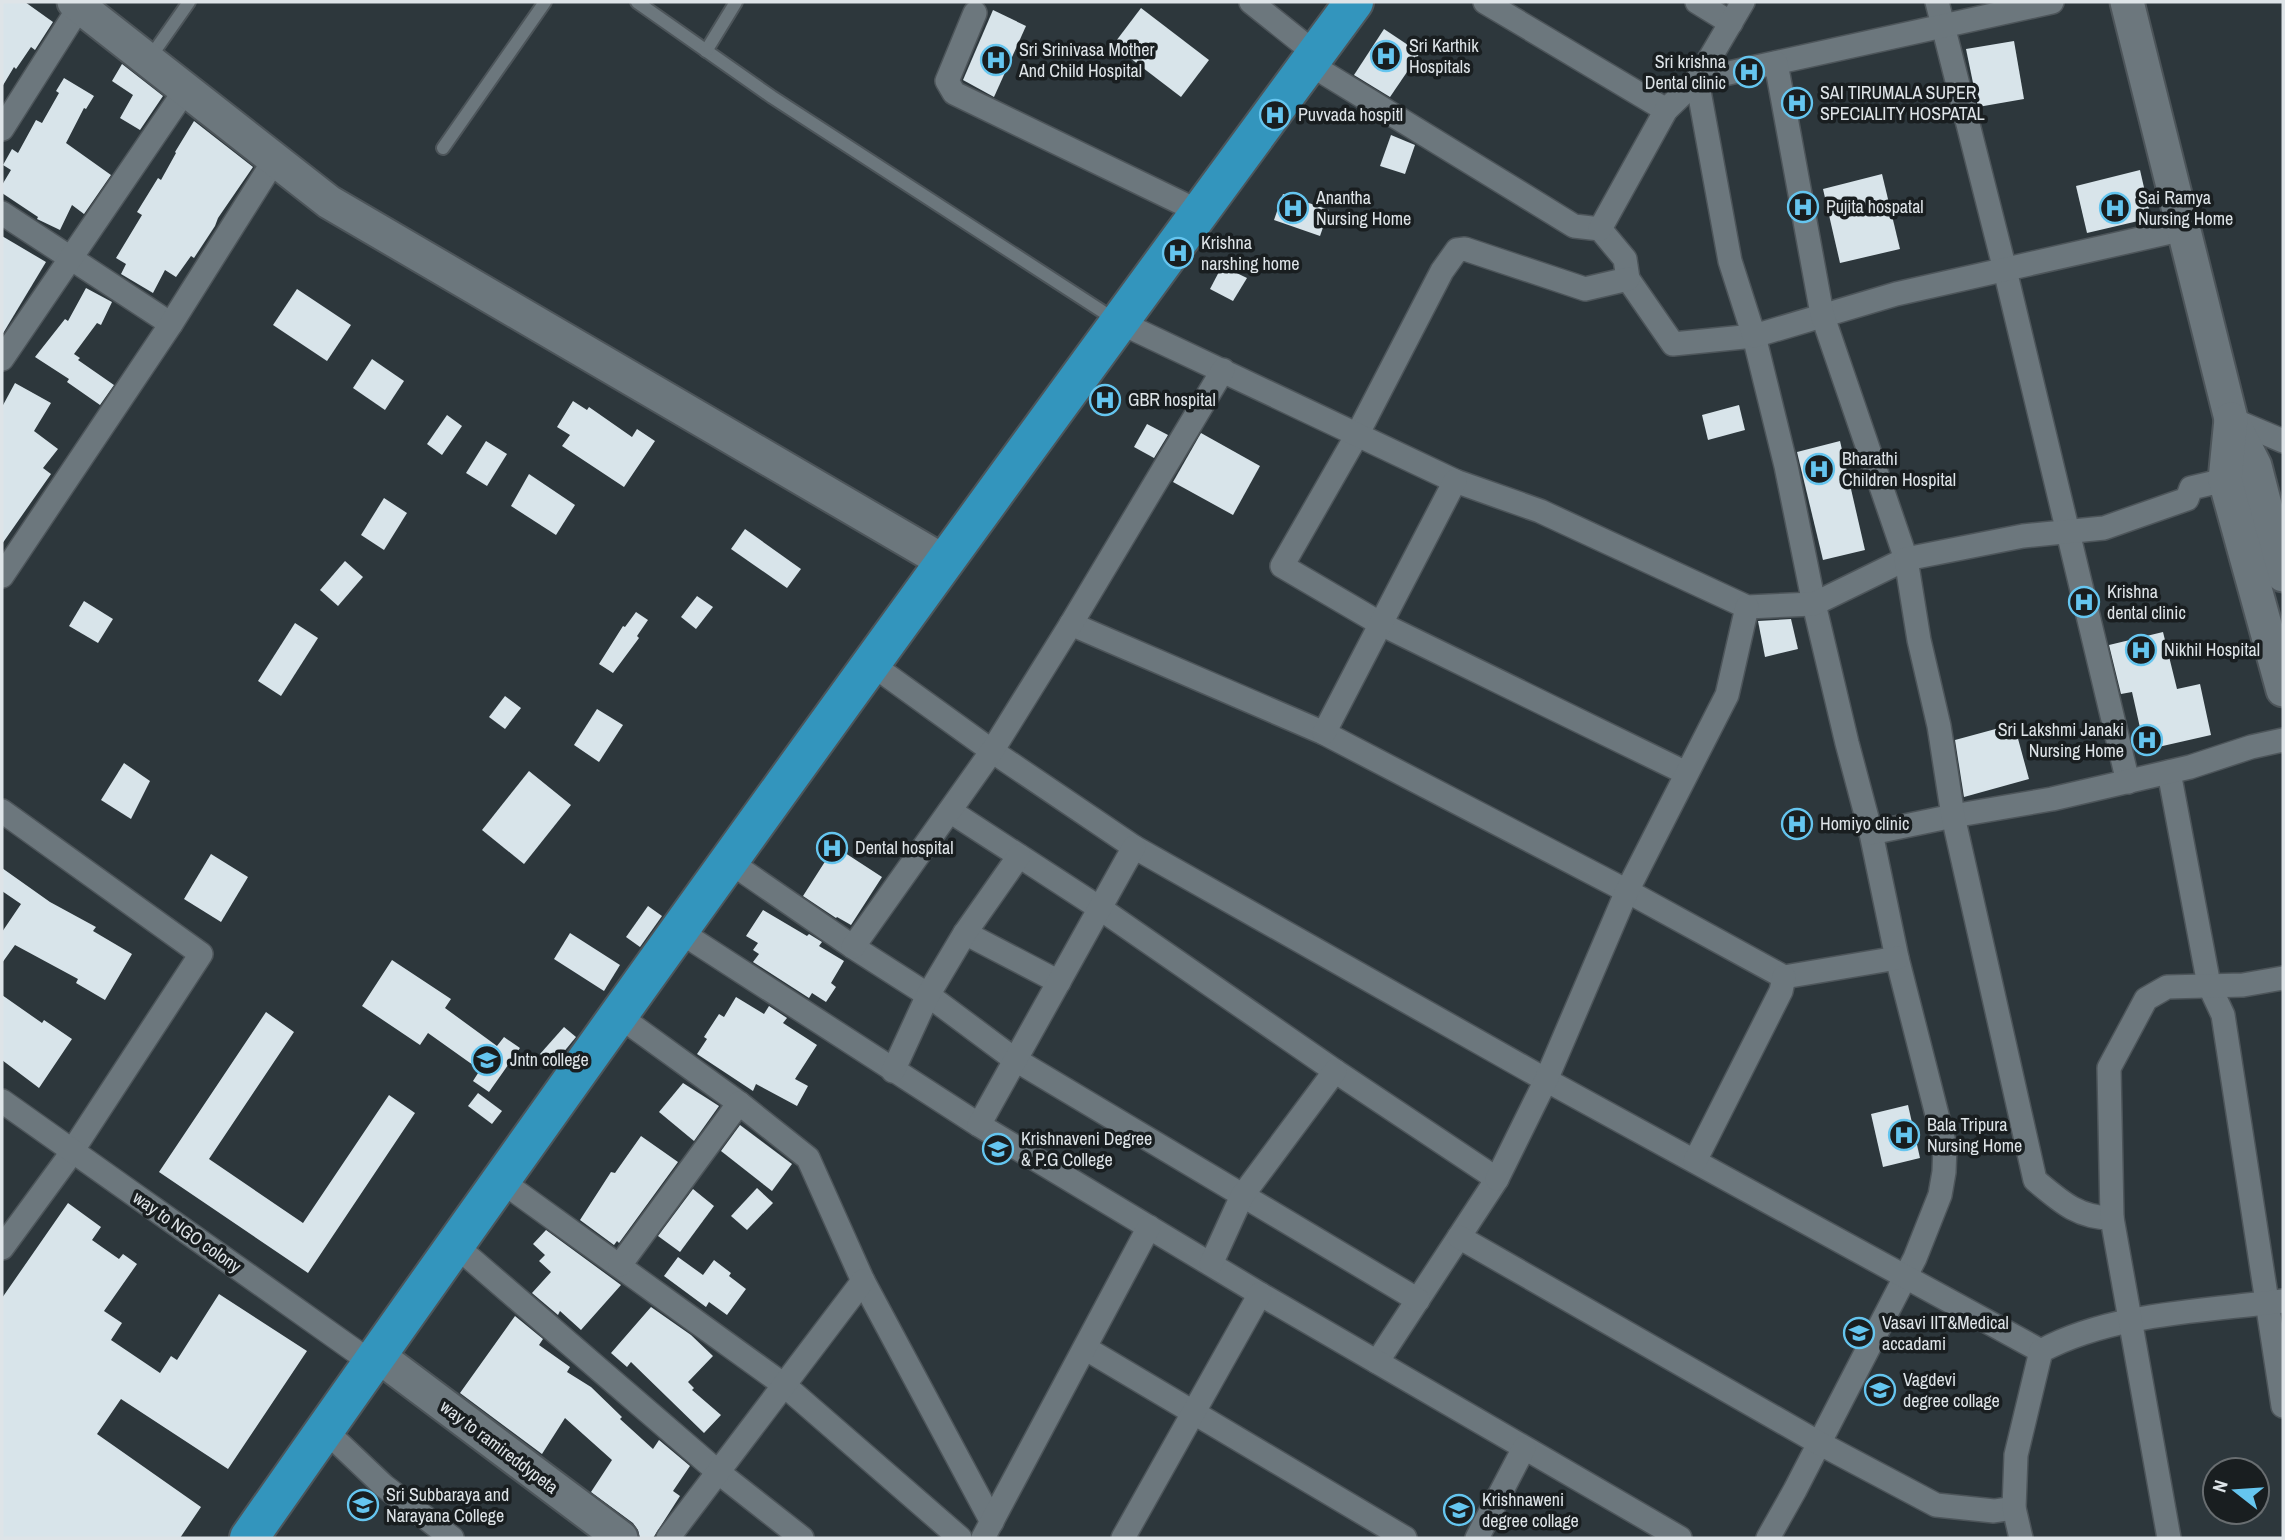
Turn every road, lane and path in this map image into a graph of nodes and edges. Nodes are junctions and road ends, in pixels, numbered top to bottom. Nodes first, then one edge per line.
1 (189, 2) edge
2 (545, 2) edge
3 (637, 2) edge
4 (736, 2) edge
5 (1251, 2) edge
6 (1353, 2) edge
7 (1485, 2) edge
8 (1697, 2) edge
9 (1743, 2) edge
10 (1937, 2) edge
11 (2052, 2) edge
12 (2127, 2) edge
13 (77, 4) edge
14 (975, 13) dead end
15 (1731, 23) junction
16 (1943, 25) junction
17 (706, 51) junction
18 (1312, 58) junction
19 (148, 60) junction
20 (1776, 63) junction
21 (1697, 80) junction
22 (186, 89) junction
23 (1666, 110) junction
24 (2, 129) edge
25 (443, 148) dead end
26 (275, 159) junction
27 (1200, 212) junction
28 (2, 213) edge
29 (1600, 229) junction
30 (2184, 229) junction
31 (69, 258) junction
32 (2005, 270) junction
33 (1628, 279) junction
34 (1822, 314) junction
35 (1118, 323) junction
36 (171, 324) junction
37 (1754, 336) junction
38 (2, 359) edge
39 (1223, 370) junction
40 (2231, 419) junction
41 (1357, 435) junction
42 (2283, 442) edge
43 (2255, 466) junction
44 (2225, 480) junction
45 (1455, 481) junction
46 (2067, 532) junction
47 (1906, 559) junction
48 (943, 561) junction
49 (2283, 575) edge
50 (2, 576) edge
51 (1814, 604) junction
52 (1747, 607) junction
53 (1071, 624) junction
54 (1381, 624) junction
55 (870, 663) junction
56 (2283, 690) edge
57 (1324, 733) junction
58 (2283, 740) edge
59 (992, 751) junction
60 (2169, 772) junction
61 (1686, 774) junction
62 (2128, 782) junction
63 (2, 811) edge
64 (950, 811) junction
65 (1952, 816) junction
66 (1871, 833) junction
67 (1134, 847) junction
68 (1019, 856) junction
69 (730, 862) junction
70 (1627, 891) junction
71 (1101, 909) junction
72 (679, 931) junction
73 (965, 933) junction
74 (853, 947) junction
75 (1897, 958) junction
76 (1784, 977) junction
77 (2283, 978) edge
78 (1059, 982) junction
79 (2209, 985) junction
80 (928, 995) junction
81 (619, 1016) junction
82 (1014, 1059) junction
83 (893, 1071) junction
84 (1335, 1071) junction
85 (1546, 1080) junction
86 (2, 1101) edge
87 (739, 1103) junction
88 (979, 1125) junction
89 (72, 1151) junction
90 (1695, 1161) junction
91 (1497, 1179) junction
92 (500, 1180) junction
93 (1242, 1196) junction
94 (2112, 1218) junction
95 (1149, 1227) junction
96 (1459, 1237) junction
97 (455, 1245) junction
98 (2, 1248) edge
99 (1211, 1264) junction
100 (620, 1265) junction
101 (1907, 1276) junction
102 (863, 1281) junction
103 (1260, 1294) junction
104 (1418, 1300) junction
105 (2275, 1303) edge
106 (2132, 1321) junction
107 (1085, 1348) junction
108 (2041, 1351) junction
109 (374, 1359) junction
110 (1377, 1362) junction
111 (785, 1385) junction
112 (2283, 1406) edge
113 (1194, 1413) junction
114 (325, 1430) junction
115 (1819, 1443) junction
116 (1524, 1448) junction
117 (718, 1472) junction
118 (2014, 1508) junction
119 (988, 1530) edge
120 (250, 1538) edge
121 (452, 1538) edge
122 (621, 1538) edge
123 (668, 1538) edge
124 (802, 1538) edge
125 (960, 1538) edge
126 (1123, 1538) edge
127 (1405, 1538) edge
128 (1477, 1538) edge
129 (1680, 1538) edge
130 (1768, 1538) edge
131 (2021, 1538) edge
132 (2169, 1538) edge

1 - 19 lane
2 - 25 lane
3 - 17 lane
4 - 17 lane
5 - 18 street
6 - 18 highway
7 - 23 street
8 - 15 street
9 - 15 street
10 - 16 street
11 - 16 street
12 - 30 street
13 - 19 street
13 - 24 street
14 - 27 street
15 - 21 street
16 - 20 street
16 - 32 street
17 - 35 lane
18 - 27 highway
18 - 29 street
19 - 22 street
20 - 21 street
20 - 34 street
21 - 23 street
21 - 37 street
22 - 26 street
22 - 31 street
23 - 29 street
26 - 36 street
26 - 48 street
27 - 35 highway
28 - 31 street
29 - 33 street
30 - 32 street
30 - 40 street
31 - 36 street
31 - 38 street
32 - 34 street
32 - 46 street
33 - 37 street
33 - 41 street
34 - 37 street
34 - 47 street
35 - 39 street
35 - 48 highway
36 - 50 street
37 - 51 street
39 - 41 street
39 - 53 street
40 - 42 street
40 - 43 street
40 - 44 street
41 - 45 street
41 - 54 street
43 - 44 street
43 - 49 street
44 - 46 street
44 - 56 street
45 - 52 street
45 - 54 street
46 - 47 street
46 - 62 street
47 - 51 street
47 - 65 street
48 - 55 highway
51 - 52 street
51 - 66 street
52 - 61 street
53 - 57 street
53 - 59 street
54 - 57 street
54 - 61 street
55 - 59 street
55 - 69 highway
57 - 70 street
58 - 60 street
59 - 64 street
59 - 67 street
60 - 62 street
60 - 79 street
61 - 70 street
62 - 65 street
63 - 89 street
64 - 68 street
64 - 74 street
65 - 66 street
65 - 94 street
66 - 75 street
67 - 71 street
67 - 85 street
68 - 71 street
68 - 73 street
69 - 72 highway
69 - 74 street
70 - 76 street
70 - 85 street
71 - 78 street
71 - 84 street
72 - 81 highway
72 - 83 street
73 - 78 street
73 - 80 street
74 - 80 street
75 - 76 street
75 - 101 street
76 - 90 street
77 - 79 street
78 - 82 street
79 - 94 street
79 - 105 street
80 - 82 street
80 - 83 street
81 - 87 street
81 - 92 highway
82 - 88 street
82 - 93 street
83 - 88 street
84 - 91 street
84 - 93 street
85 - 90 street
85 - 91 street
86 - 89 street, way to NGO colony
87 - 100 street
87 - 102 street
88 - 95 street
89 - 98 street
89 - 109 street, way to NGO colony
90 - 101 street
91 - 96 street
92 - 97 highway
92 - 100 street
93 - 99 street
93 - 104 street
94 - 106 street
95 - 99 street
95 - 107 street
96 - 104 street
96 - 115 street
97 - 109 highway
97 - 117 street
99 - 103 street
100 - 111 street
101 - 108 street
101 - 115 street
102 - 111 street
102 - 119 street
103 - 110 street
103 - 113 street
104 - 110 street
105 - 106 street
105 - 112 street
106 - 108 street
106 - 132 street
107 - 113 street
107 - 119 street
108 - 118 street
109 - 114 highway
109 - 122 street, way to ramireddypeta
110 - 116 street
111 - 117 street
111 - 125 street
113 - 126 street
113 - 127 street
114 - 120 highway
114 - 121 street
115 - 118 street
115 - 130 street
116 - 128 street
116 - 129 street
117 - 123 street
117 - 124 street
118 - 131 street

